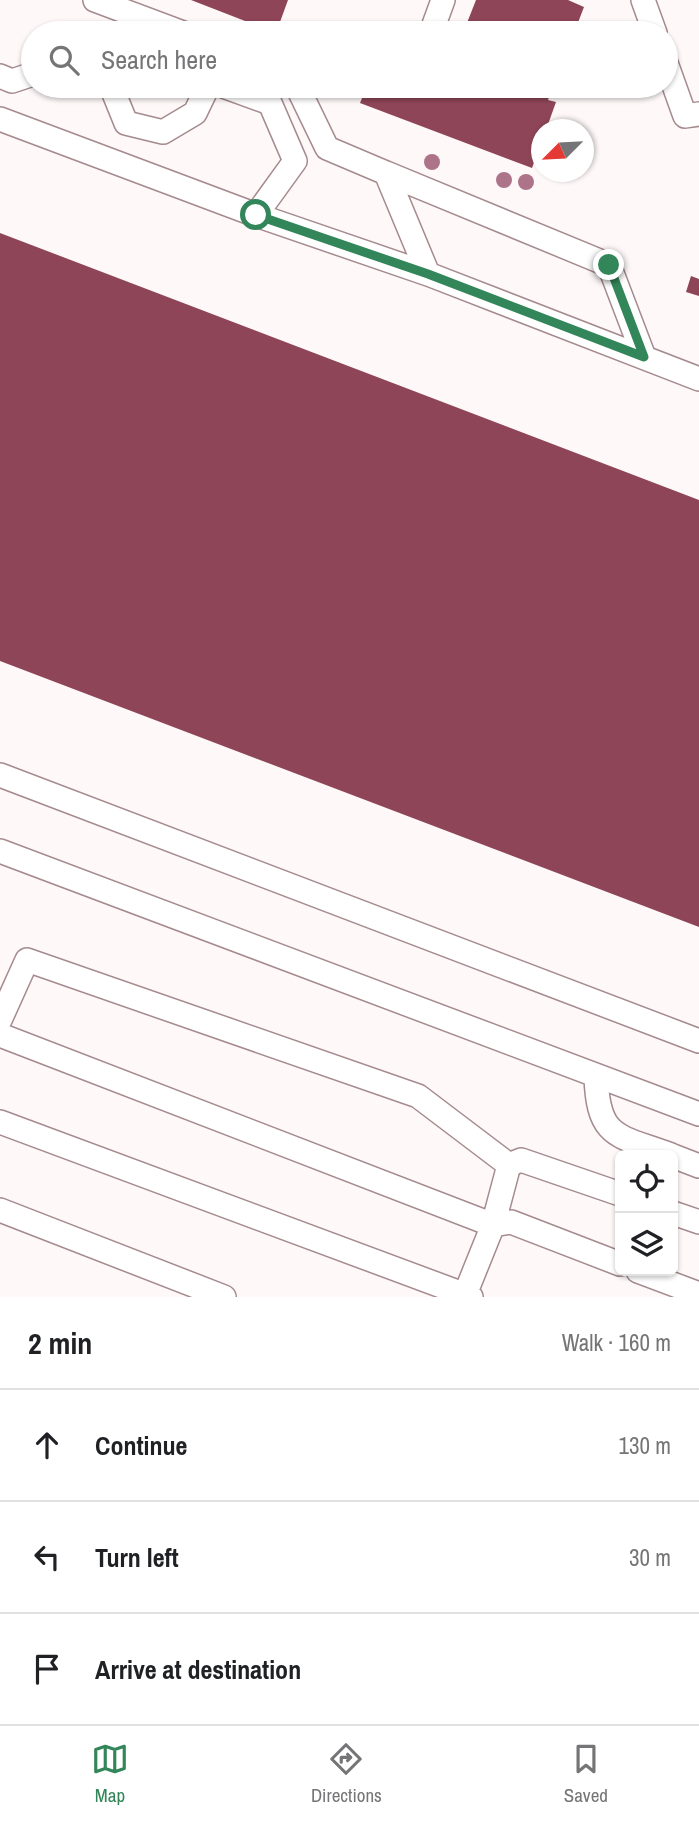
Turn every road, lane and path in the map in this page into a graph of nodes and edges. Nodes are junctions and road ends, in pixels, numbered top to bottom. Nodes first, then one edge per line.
1 (95, 0) edge
2 (443, 0) edge
3 (643, 0) edge
4 (151, 21) edge
5 (435, 21) edge
6 (651, 21) edge
7 (0, 76) edge
8 (21, 78) edge
9 (678, 96) edge
10 (116, 98) edge
11 (202, 98) edge
12 (256, 98) edge
13 (303, 98) edge
14 (699, 114) edge
15 (0, 119) edge
16 (386, 173) junction
17 (256, 215) junction
18 (428, 274) junction
19 (644, 357) junction
20 (699, 379) edge
21 (0, 775) edge
22 (0, 851) edge
23 (0, 1020) edge
24 (0, 1035) edge
25 (699, 1041) edge
26 (596, 1076) junction
27 (699, 1114) edge
28 (0, 1122) edge
29 (657, 1150) edge
30 (678, 1158) edge
31 (509, 1165) junction
32 (699, 1166) edge
33 (615, 1192) edge
34 (0, 1210) edge
35 (678, 1215) edge
36 (699, 1222) edge
37 (493, 1225) junction
38 (615, 1262) edge
39 (651, 1276) edge
40 (699, 1294) edge
41 (466, 1296) edge
42 (225, 1297) edge

1 - 4 lane
2 - 5 lane
3 - 6 lane
7 - 8 lane
9 - 14 lane
10 - 11 lane
12 - 17 lane
13 - 16 lane
15 - 17 lane
16 - 18 lane
16 - 19 lane
17 - 18 lane
18 - 19 lane
19 - 20 lane
21 - 25 lane
22 - 26 lane
23 - 31 lane
24 - 37 lane
26 - 27 lane
26 - 29 lane
28 - 41 lane
30 - 32 lane
31 - 33 lane
31 - 37 lane
34 - 42 lane
35 - 36 lane
37 - 38 lane
37 - 41 lane
39 - 40 lane

